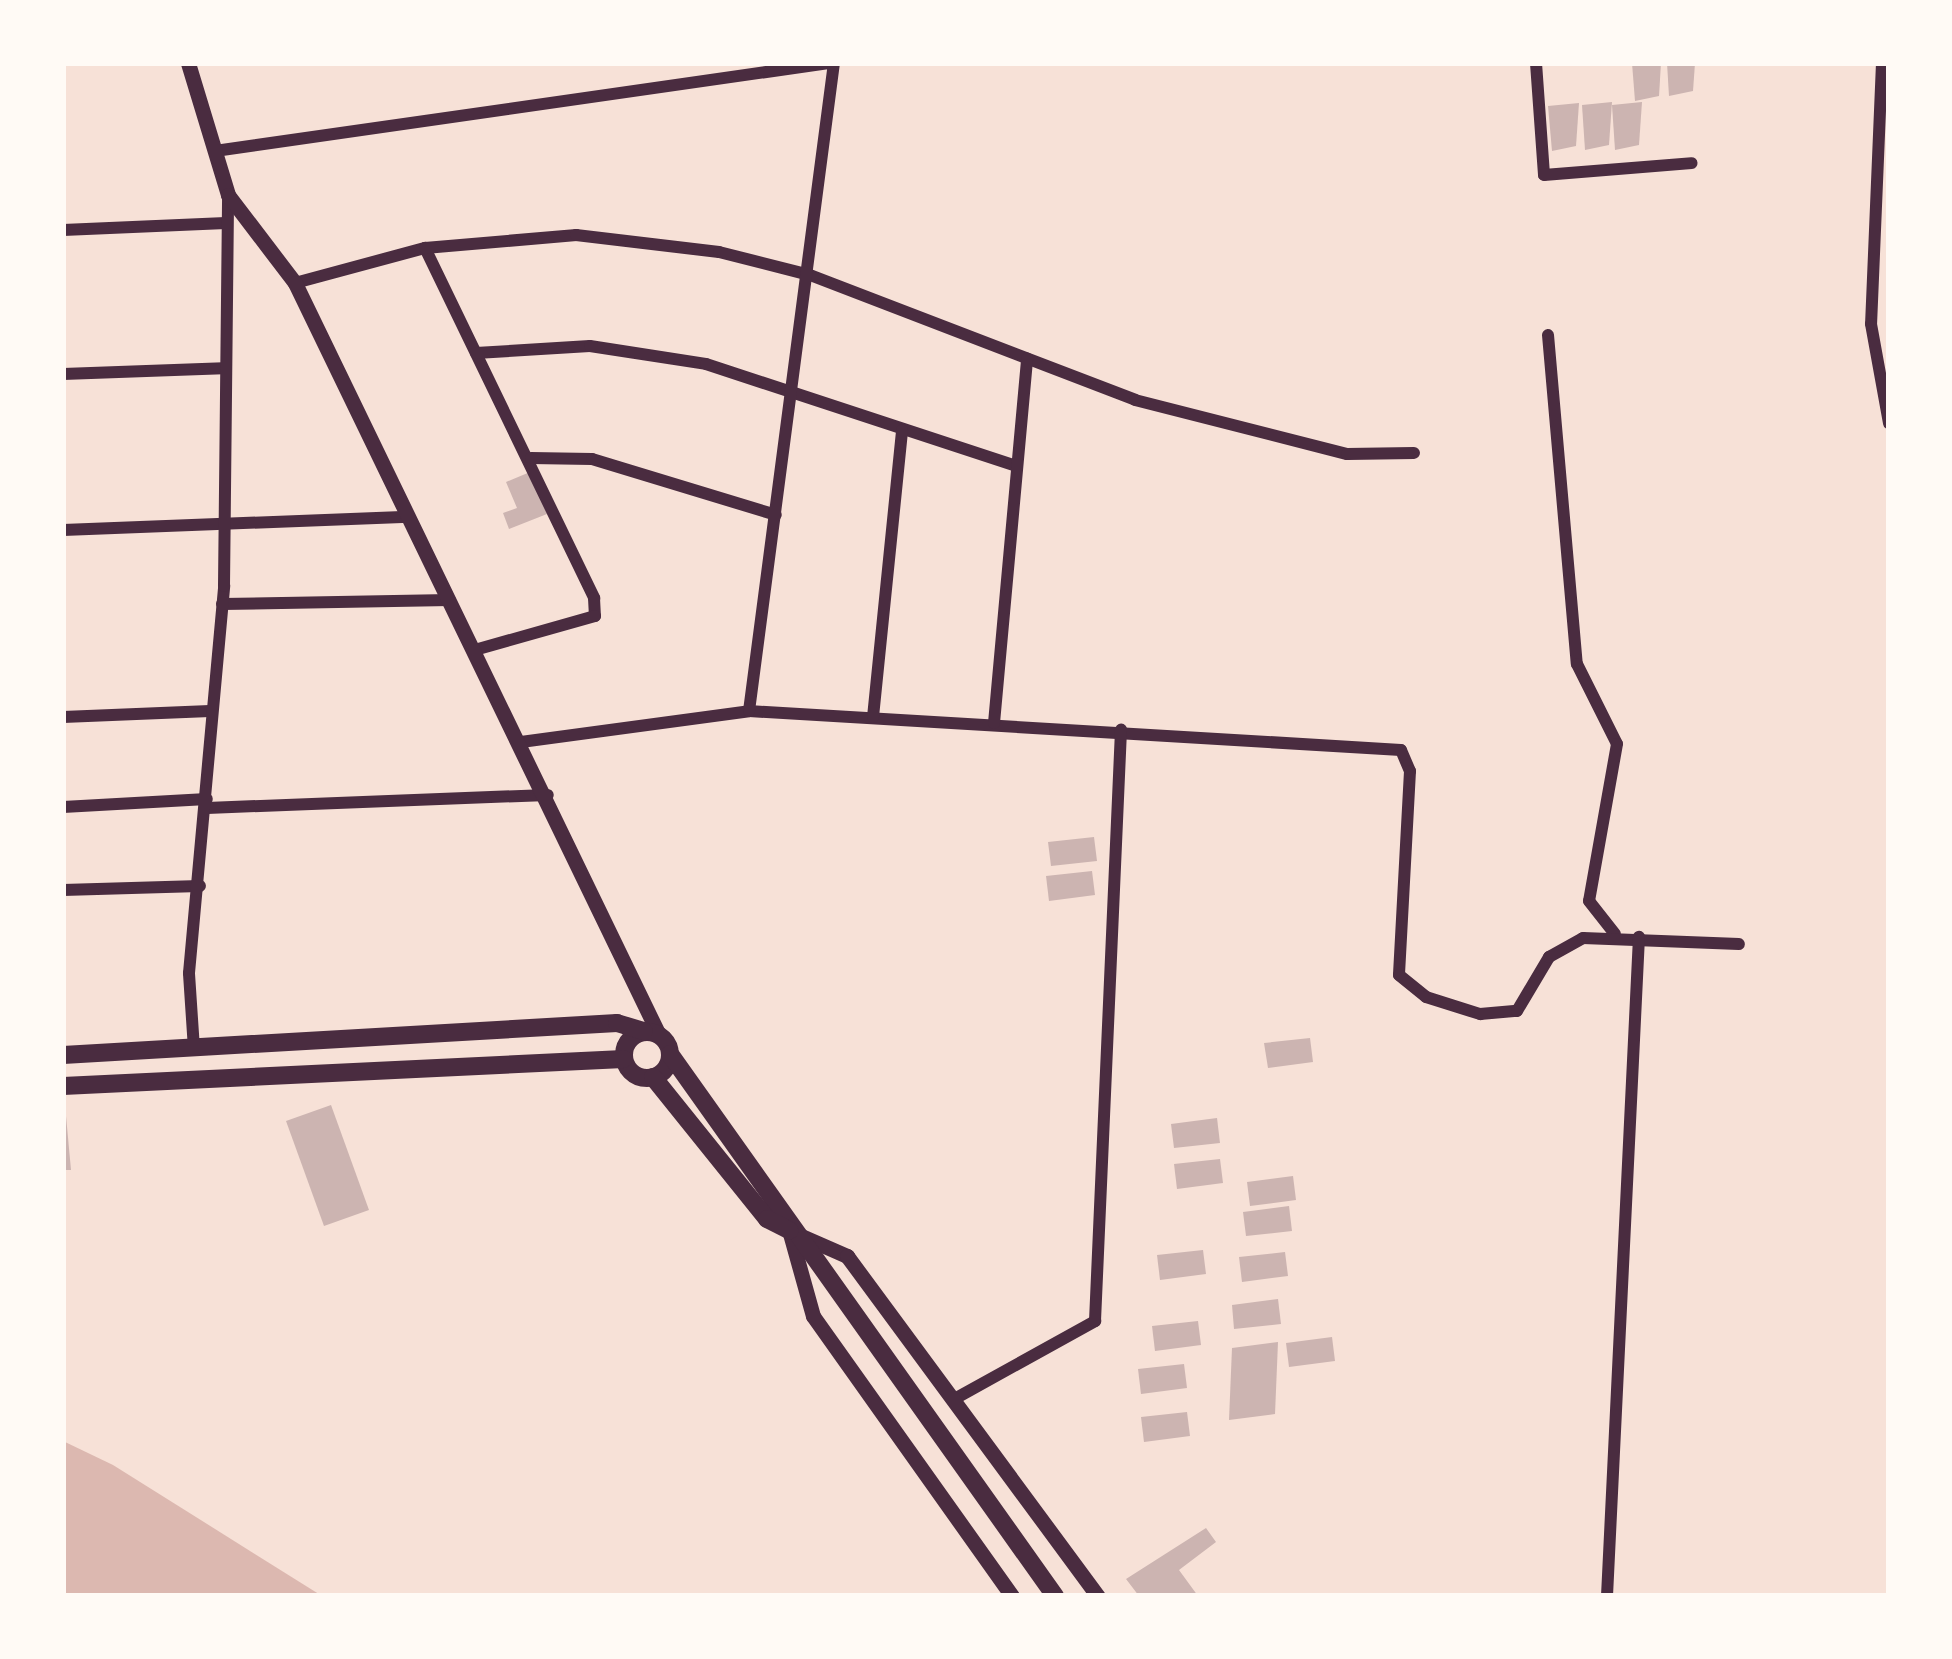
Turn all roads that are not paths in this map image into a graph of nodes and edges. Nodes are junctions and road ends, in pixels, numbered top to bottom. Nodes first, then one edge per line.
1 (188, 63) edge
2 (831, 63) edge
3 (1536, 63) edge
4 (1882, 63) edge
5 (215, 151) junction
6 (1692, 163) dead end
7 (228, 195) junction
8 (226, 223) junction
9 (63, 230) edge
10 (425, 248) junction
11 (810, 275) junction
12 (295, 283) junction
13 (1548, 335) dead end
14 (476, 353) junction
15 (1027, 358) junction
16 (223, 368) junction
17 (63, 374) edge
18 (793, 396) junction
19 (1889, 423) edge
20 (902, 430) junction
21 (1414, 454) dead end
22 (531, 458) junction
23 (1017, 466) junction
24 (776, 515) junction
25 (409, 517) junction
26 (223, 523) junction
27 (63, 530) edge
28 (450, 600) junction
29 (222, 604) junction
30 (475, 650) junction
31 (749, 710) junction
32 (210, 711) junction
33 (63, 717) edge
34 (873, 717) junction
35 (994, 723) junction
36 (1121, 730) junction
37 (521, 742) junction
38 (548, 795) junction
39 (207, 803) junction
40 (63, 807) edge
41 (200, 886) junction
42 (63, 890) edge
43 (1616, 935) junction
44 (1639, 937) junction
45 (1739, 944) dead end
46 (652, 1033) junction
47 (194, 1049) junction
48 (670, 1054) junction
49 (63, 1055) edge
50 (623, 1059) junction
51 (653, 1077) junction
52 (63, 1086) edge
53 (789, 1230) junction
54 (958, 1397) junction
55 (1012, 1596) edge
56 (1054, 1596) edge
57 (1098, 1596) edge
58 (1606, 1596) edge

1 - 5 street
2 - 5 street
2 - 11 street
3 - 6 street
4 - 19 street
5 - 7 street
7 - 8 street
7 - 12 street
8 - 9 street
8 - 16 street
10 - 11 street
10 - 12 street
10 - 14 street
11 - 15 street
11 - 18 street
12 - 25 street
13 - 43 street
14 - 18 street
14 - 22 street
15 - 21 street
15 - 23 street
16 - 17 street
16 - 26 street
18 - 20 street
18 - 24 street
20 - 23 street
20 - 34 street
22 - 24 street
22 - 30 street
23 - 35 street
24 - 31 street
25 - 26 street
25 - 28 street
26 - 27 street
26 - 29 street
28 - 29 street
28 - 30 street
29 - 32 street
30 - 37 street
31 - 34 street
31 - 37 street
32 - 33 street
32 - 39 street
34 - 35 street
35 - 36 street
36 - 43 street
36 - 54 street
37 - 38 street
38 - 39 street
38 - 46 street
39 - 40 street
39 - 41 street
41 - 42 street
41 - 47 street
43 - 44 street
44 - 45 street
44 - 58 street
46 - 47 main road
46 - 48 main road
46 - 50 main road
47 - 49 main road
48 - 51 main road
48 - 53 main road
50 - 51 main road
50 - 52 main road
51 - 53 main road
53 - 54 street
53 - 55 street
53 - 56 main road
54 - 57 street

